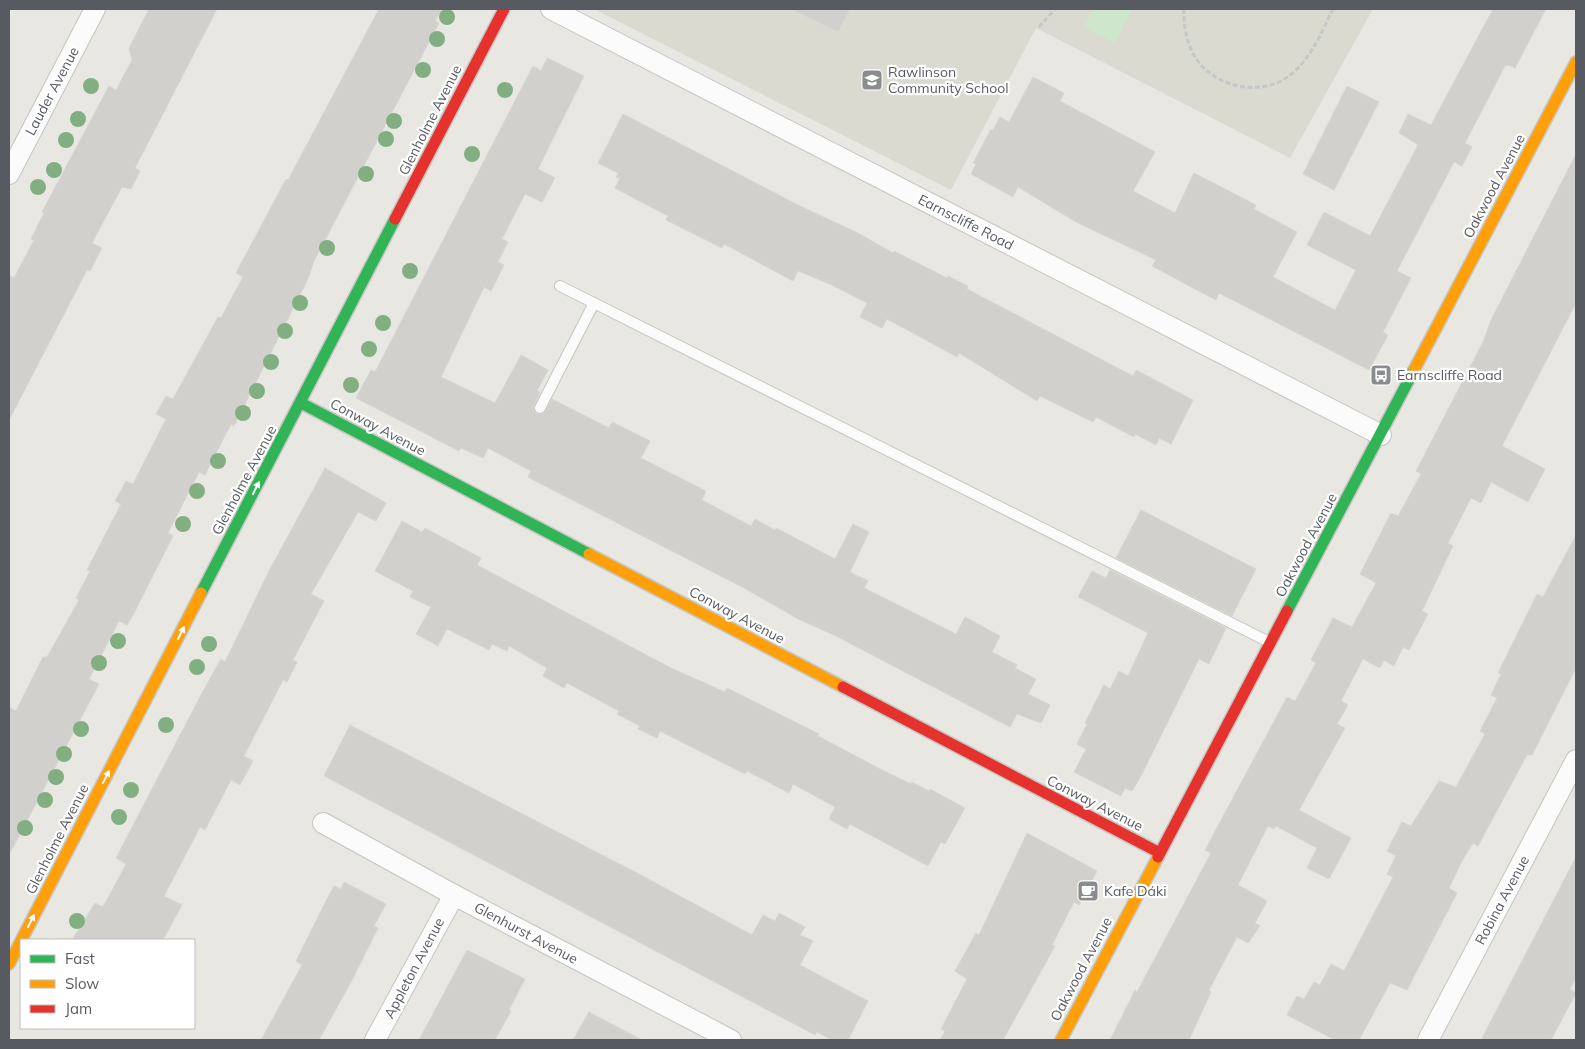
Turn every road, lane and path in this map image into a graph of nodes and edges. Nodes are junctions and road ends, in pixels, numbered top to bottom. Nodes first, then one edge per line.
1 (95, 9) edge
2 (504, 9) edge
3 (552, 9) edge
4 (1055, 9) edge
5 (1184, 9) edge
6 (1333, 9) edge
7 (1039, 27) dead end
8 (1576, 62) edge
9 (11, 164) edge
10 (560, 286) dead end
11 (594, 304) junction
12 (301, 403) junction
13 (540, 408) dead end
14 (1381, 435) junction
15 (1271, 643) junction
16 (1576, 760) edge
17 (323, 823) dead end
18 (1158, 852) junction
19 (454, 895) junction
20 (22, 939) edge
21 (20, 943) edge
22 (9, 964) edge
23 (375, 1040) edge
24 (731, 1040) edge
25 (1061, 1040) edge
26 (1428, 1040) edge

1 - 9 street, Lauder Avenue
2 - 12 street, Glenholme Avenue
3 - 14 street, Earnscliffe Road
4 - 7 path
5 - 6 path
8 - 14 street, Oakwood Avenue
10 - 11 lane
11 - 13 lane
11 - 15 lane
12 - 18 street, Conway Avenue
20 -> 12 street, Glenholme Avenue
14 - 15 street, Oakwood Avenue
15 - 18 street, Oakwood Avenue
16 - 26 street, Robina Avenue
17 - 19 street, Glenhurst Avenue
18 - 25 street, Oakwood Avenue
19 - 23 street, Appleton Avenue
19 - 24 street, Glenhurst Avenue
22 -> 21 street, Glenholme Avenue

